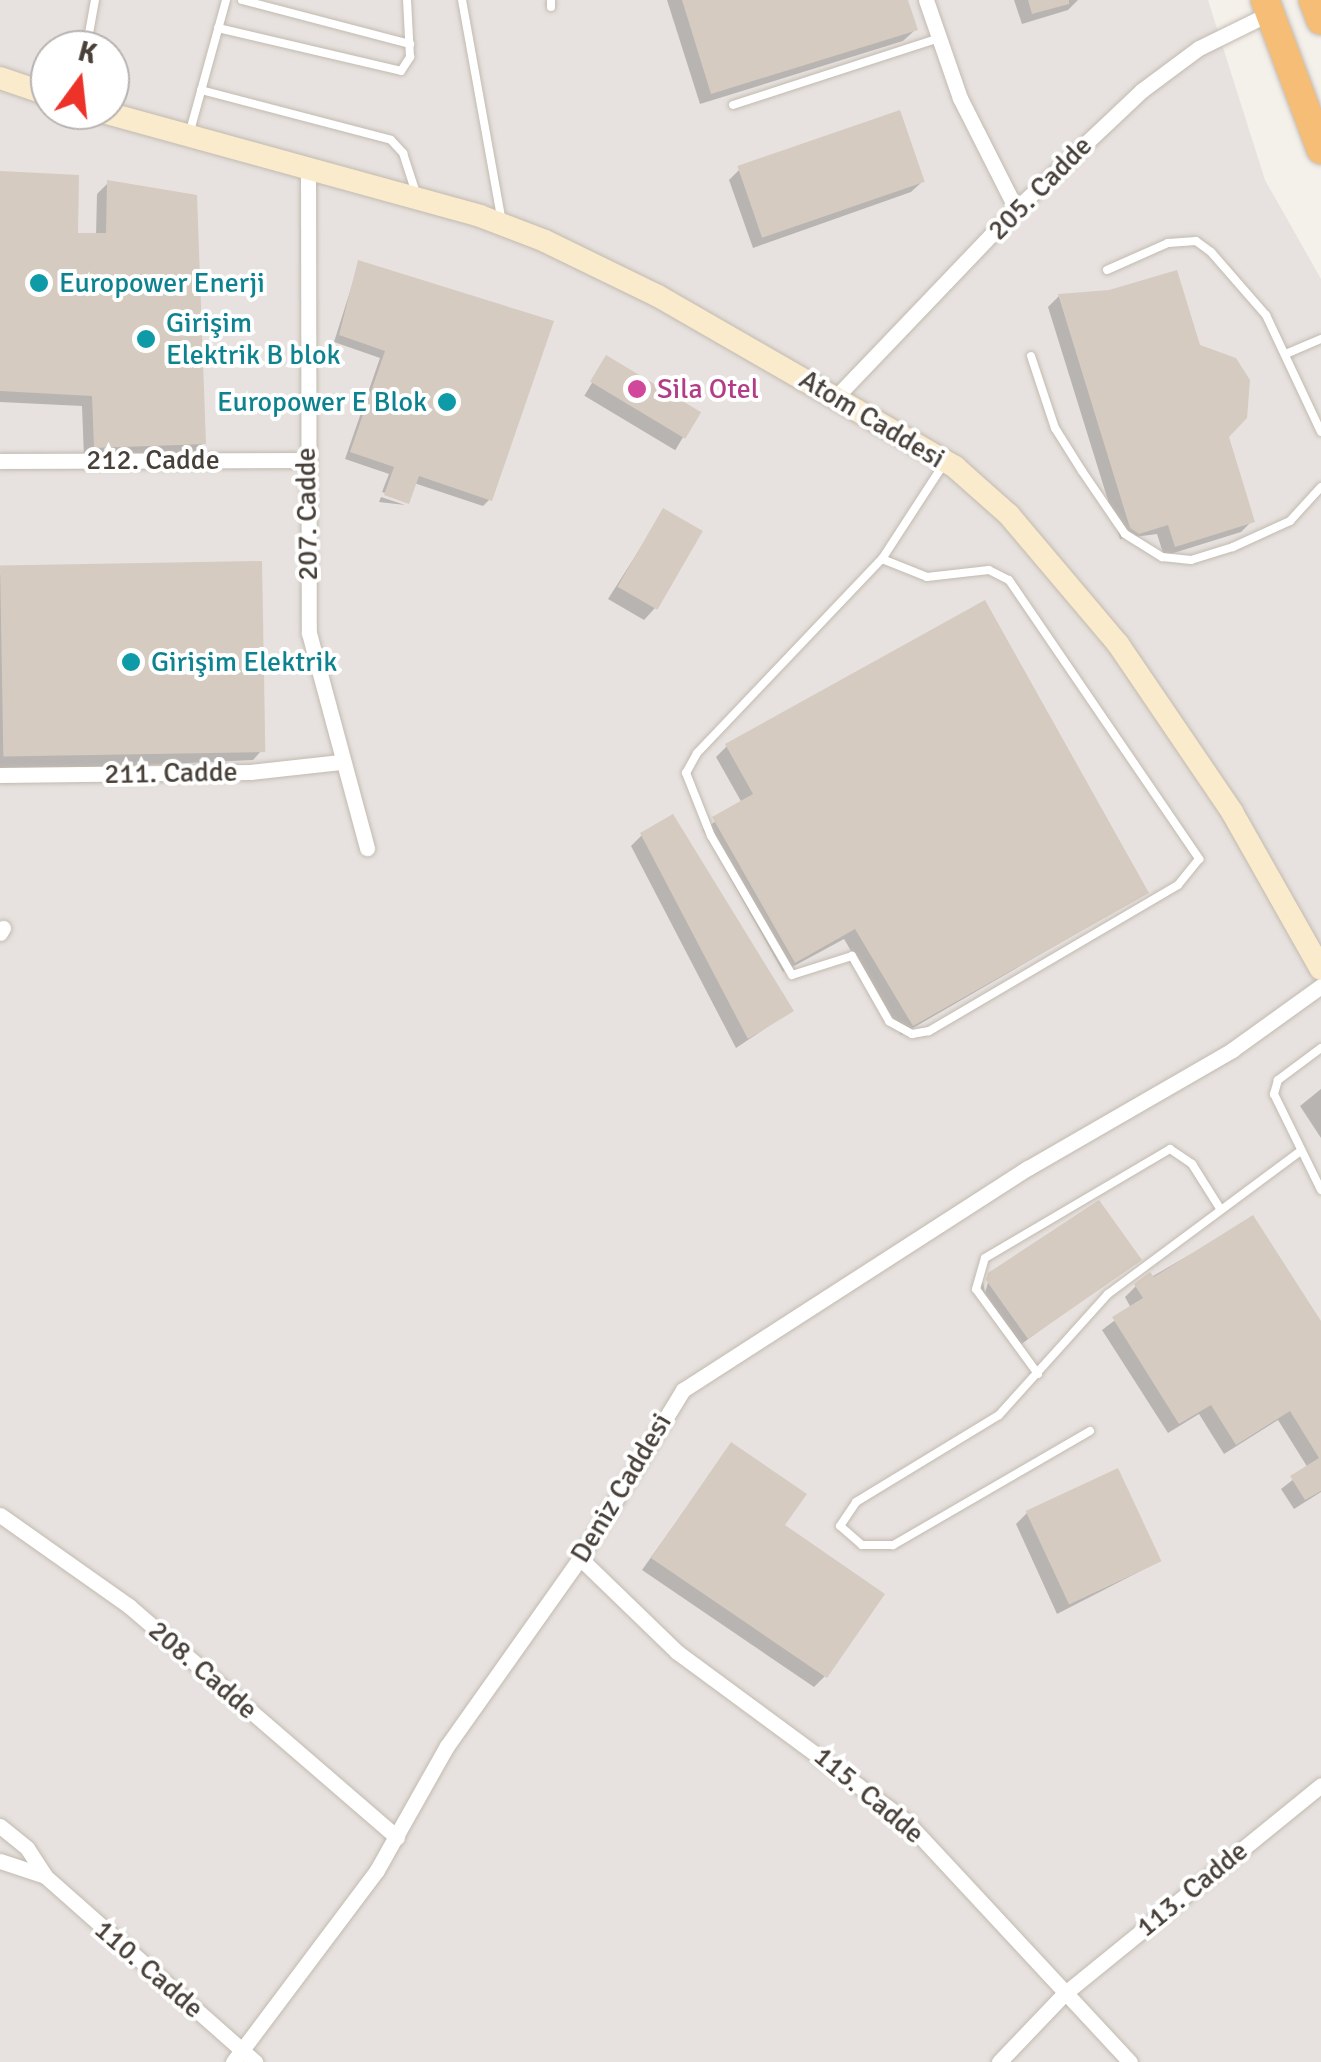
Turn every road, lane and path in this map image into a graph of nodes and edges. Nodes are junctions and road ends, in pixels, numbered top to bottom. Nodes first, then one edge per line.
1 (95, 0) edge
2 (226, 0) edge
3 (242, 0) edge
4 (408, 0) edge
5 (462, 0) edge
6 (926, 0) edge
7 (1313, 0) edge
8 (1267, 7) edge
9 (1321, 21) edge
10 (218, 28) junction
11 (90, 30) edge
12 (939, 38) junction
13 (410, 44) junction
14 (0, 78) edge
15 (30, 88) edge
16 (201, 90) junction
17 (733, 104) dead end
18 (130, 120) edge
19 (188, 137) junction
20 (1321, 150) edge
21 (308, 172) junction
22 (418, 200) junction
23 (1016, 209) junction
24 (502, 223) junction
25 (1106, 270) dead end
26 (1321, 338) edge
27 (1288, 353) junction
28 (1031, 356) dead end
29 (837, 396) junction
30 (1321, 432) edge
31 (306, 460) junction
32 (0, 461) edge
33 (946, 462) junction
34 (1321, 487) edge
35 (882, 560) junction
36 (340, 762) junction
37 (0, 775) edge
38 (368, 848) dead end
39 (1321, 969) edge
40 (1321, 986) edge
41 (1321, 1048) edge
42 (1299, 1152) junction
43 (1321, 1190) edge
44 (1221, 1210) junction
45 (1038, 1374) junction
46 (1090, 1431) dead end
47 (0, 1514) edge
48 (580, 1558) junction
49 (1321, 1785) edge
50 (0, 1826) edge
51 (398, 1837) junction
52 (0, 1861) edge
53 (45, 1876) junction
54 (1064, 1994) junction
55 (236, 2056) edge
56 (254, 2062) edge
57 (999, 2062) edge
58 (1130, 2062) edge

1 - 11 lane
2 - 10 lane
3 - 13 lane
4 - 13 lane
5 - 24 lane
6 - 12 street
7 - 9 highway
8 - 20 highway
8 - 23 street, 205. Cadde
10 - 13 lane
10 - 16 lane
12 - 17 lane
12 - 23 street
14 - 15 street
16 - 19 lane
16 - 22 lane
18 - 19 street, Atom Caddesi
19 - 21 street, Atom Caddesi
21 - 22 street, Atom Caddesi
21 - 31 street, 207. Cadde
22 - 24 street, Atom Caddesi
23 - 29 street, 205. Cadde
24 - 29 street, Atom Caddesi
25 - 27 lane
26 - 27 lane
27 - 30 lane
28 - 34 lane
29 - 33 street, Atom Caddesi
31 - 32 street, 212. Cadde
31 - 36 street, 207. Cadde
33 - 35 lane
33 - 39 street, Atom Caddesi
35 - 35 lane
36 - 37 street, 211. Cadde
36 - 38 street, 207. Cadde
40 - 48 street, Deniz Caddesi
41 - 42 lane
42 - 43 lane
42 - 44 lane
44 - 45 lane
44 - 45 lane
45 - 46 lane
47 - 51 street, 208. Cadde
48 - 51 street, Deniz Caddesi
48 - 54 street, 115. Cadde
49 - 54 street, 113. Cadde
50 - 53 street, 110. Cadde
51 - 55 street, Deniz Caddesi
52 - 53 street, 110. Cadde
53 - 55 street, 110. Cadde
54 - 57 street, 113. Cadde
54 - 58 street, 115. Cadde
55 - 56 street, 110. Cadde

